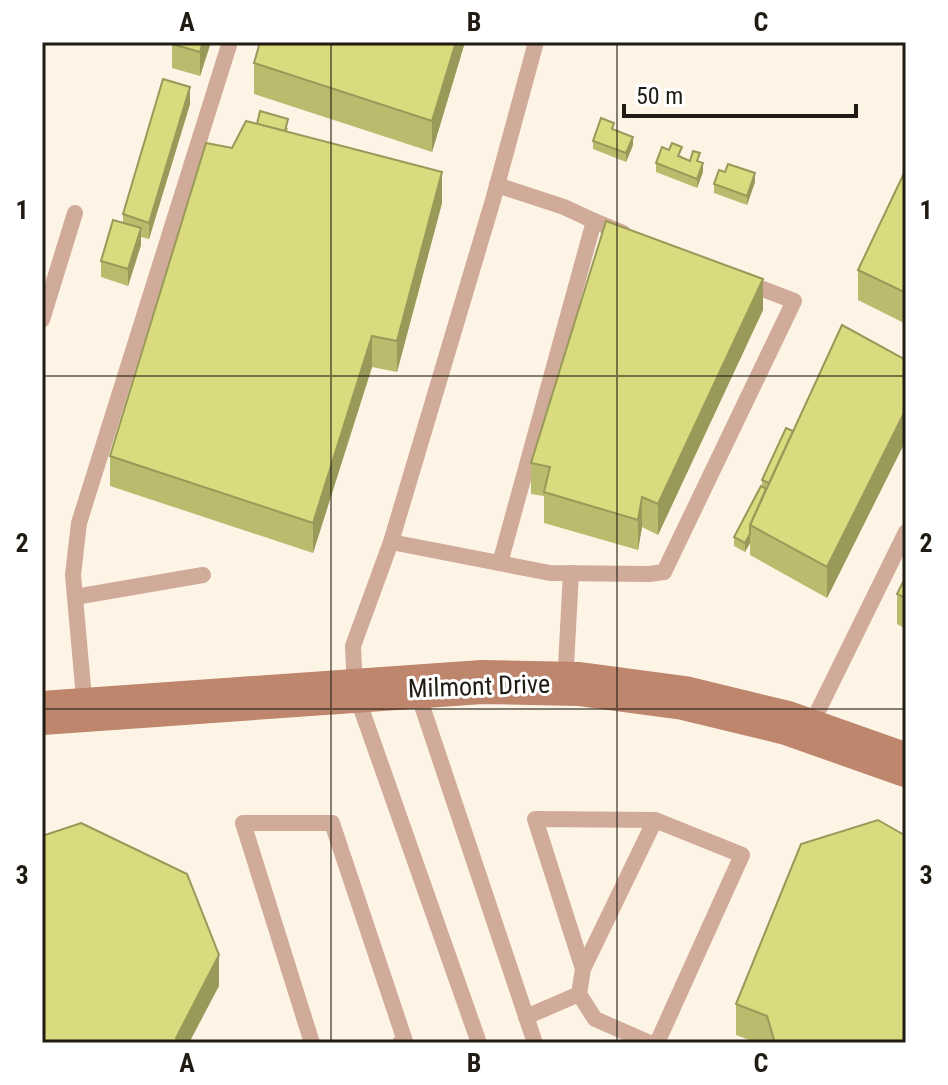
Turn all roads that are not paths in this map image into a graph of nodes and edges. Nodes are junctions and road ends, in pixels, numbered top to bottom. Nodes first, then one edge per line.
1 (230, 42) edge
2 (536, 42) edge
3 (497, 185) junction
4 (75, 213) dead end
5 (594, 221) junction
6 (637, 238) edge
7 (737, 278) edge
8 (42, 320) edge
9 (906, 532) edge
10 (391, 542) junction
11 (500, 563) junction
12 (571, 573) junction
13 (203, 575) dead end
14 (75, 597) junction
15 (565, 684) junction
16 (416, 687) junction
17 (355, 691) junction
18 (85, 711) junction
19 (42, 713) edge
20 (808, 730) junction
21 (906, 765) edge
22 (655, 820) junction
23 (583, 969) junction
24 (579, 994) junction
25 (526, 1017) junction
26 (404, 1042) edge
27 (476, 1042) edge
28 (312, 1043) edge
29 (535, 1043) edge
30 (650, 1043) edge
31 (657, 1043) edge

1 - 14 lane
2 - 3 lane
3 - 5 lane
3 - 10 lane
4 - 8 lane
5 - 6 lane
5 - 11 lane
7 - 12 lane
9 - 20 lane
10 - 11 lane
10 - 17 lane
11 - 12 lane
12 - 15 lane
13 - 14 lane
14 - 18 lane
15 - 16 street, Milmont Drive
15 - 20 street, Milmont Drive
16 - 17 street, Milmont Drive
16 - 25 lane
17 - 18 street, Milmont Drive
17 - 27 lane
18 - 19 street, Milmont Drive
20 - 21 street, Milmont Drive
22 - 23 lane
22 - 23 lane
22 - 31 lane
23 - 24 lane
24 - 25 lane
24 - 30 lane
25 - 29 lane
26 - 28 lane

